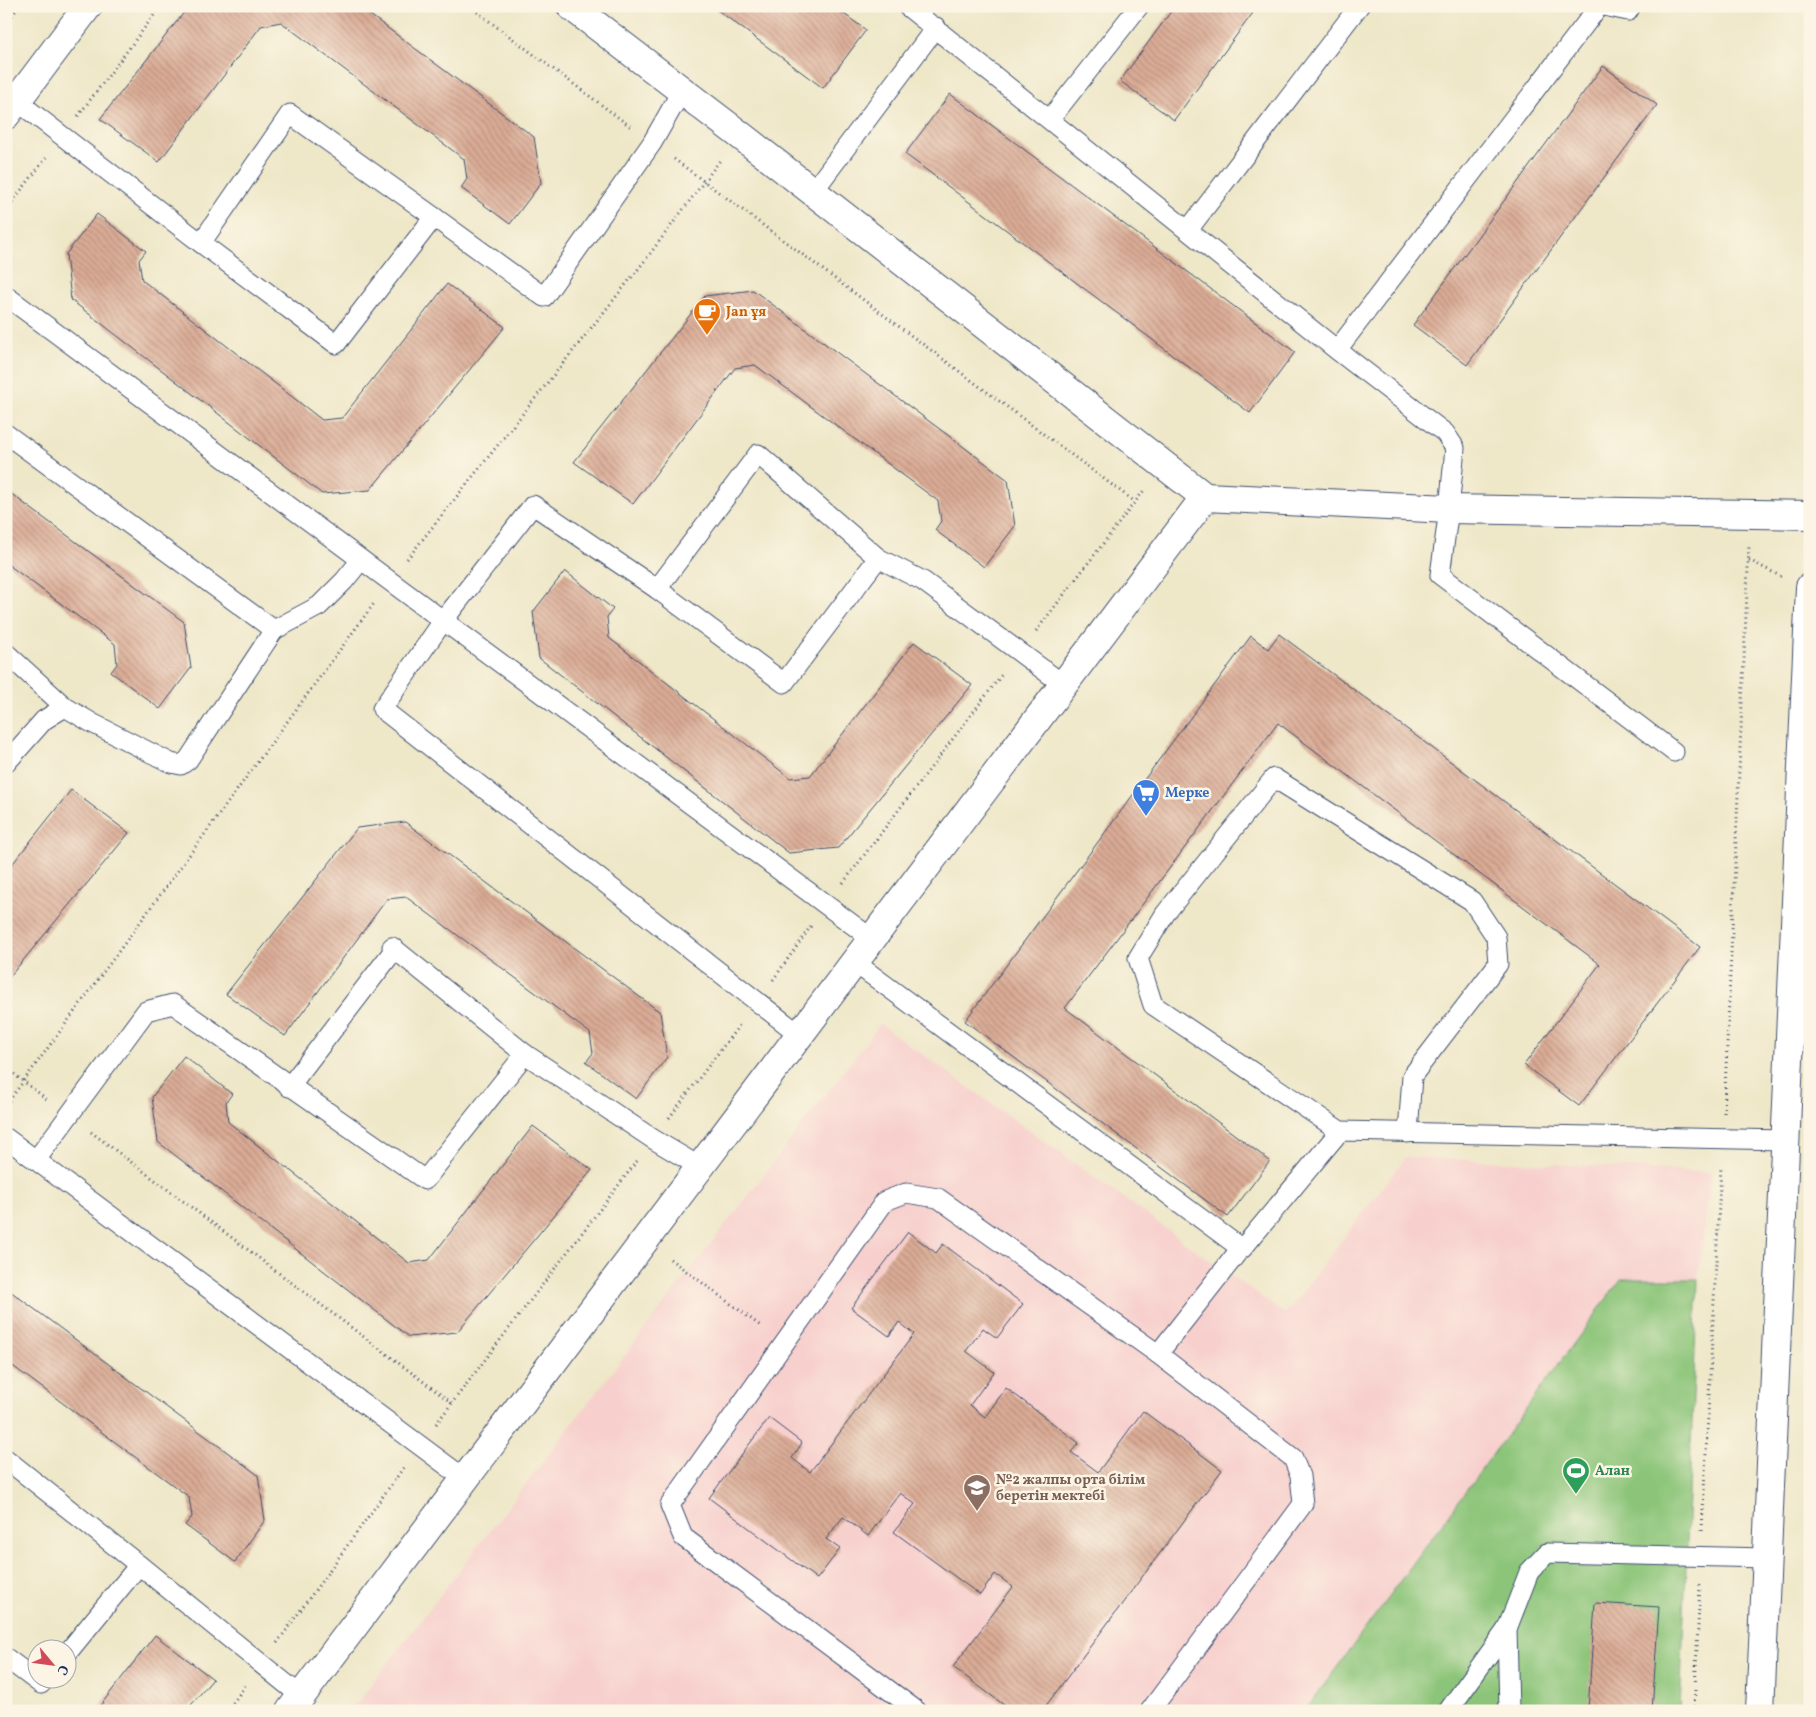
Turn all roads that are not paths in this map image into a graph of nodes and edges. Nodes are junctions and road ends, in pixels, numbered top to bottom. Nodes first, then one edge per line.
1 (88, 6) edge
2 (570, 6) edge
3 (907, 6) edge
4 (1139, 6) edge
5 (1359, 6) edge
6 (1599, 6) edge
7 (1604, 6) edge
8 (1631, 6) edge
9 (936, 27) junction
10 (681, 92) junction
11 (12, 108) edge
12 (1050, 119) junction
13 (812, 193) junction
14 (434, 217) junction
15 (1188, 230) junction
16 (201, 243) junction
17 (6, 296) edge
18 (1337, 350) junction
19 (6, 434) edge
20 (1205, 497) junction
21 (1450, 509) junction
22 (1810, 515) edge
23 (878, 558) junction
24 (362, 560) junction
25 (1810, 588) edge
26 (657, 589) junction
27 (444, 621) junction
28 (274, 630) junction
29 (6, 653) edge
30 (1064, 684) junction
31 (65, 707) junction
32 (1674, 752) dead end
33 (6, 763) edge
34 (872, 939) junction
35 (854, 962) junction
36 (800, 1034) junction
37 (525, 1054) junction
38 (289, 1087) junction
39 (1340, 1131) junction
40 (1408, 1133) junction
41 (6, 1138) edge
42 (1785, 1140) junction
43 (36, 1160) junction
44 (700, 1167) junction
45 (1241, 1248) junction
46 (1158, 1354) junction
47 (6, 1459) edge
48 (465, 1479) junction
49 (1766, 1558) junction
50 (139, 1565) junction
51 (1507, 1629) junction
52 (78, 1640) edge
53 (6, 1658) edge
54 (28, 1674) edge
55 (295, 1703) edge
56 (897, 1705) edge
57 (917, 1711) edge
58 (1150, 1711) edge
59 (1448, 1711) edge
60 (1509, 1711) edge
61 (1760, 1711) edge

1 - 11 street
2 - 10 street
3 - 9 lane
4 - 12 lane
5 - 15 lane
6 - 18 lane
7 - 8 lane
9 - 12 lane
9 - 13 lane
10 - 13 street
10 - 14 lane
11 - 16 lane
12 - 15 lane
13 - 20 street
14 - 16 lane
14 - 16 lane
15 - 18 lane
17 - 24 lane
18 - 21 lane
19 - 28 lane
20 - 21 street
20 - 30 street
21 - 22 street
21 - 32 lane
23 - 26 lane
23 - 26 lane
23 - 30 lane
24 - 27 lane
24 - 28 lane
25 - 42 street
26 - 27 lane
27 - 34 lane
27 - 36 lane
28 - 31 lane
29 - 31 lane
30 - 34 street
31 - 33 lane
34 - 35 street
35 - 36 street
35 - 45 lane
36 - 44 street
37 - 38 lane
37 - 38 lane
37 - 44 lane
38 - 43 lane
39 - 40 lane
39 - 40 lane
39 - 45 lane
40 - 42 lane
41 - 43 lane
42 - 49 street
43 - 48 lane
44 - 48 street
45 - 46 lane
46 - 56 lane
46 - 58 lane
47 - 50 lane
48 - 55 street
49 - 51 lane
49 - 61 street
50 - 52 lane
50 - 55 lane
51 - 59 lane
51 - 60 lane
53 - 54 lane
56 - 57 lane

